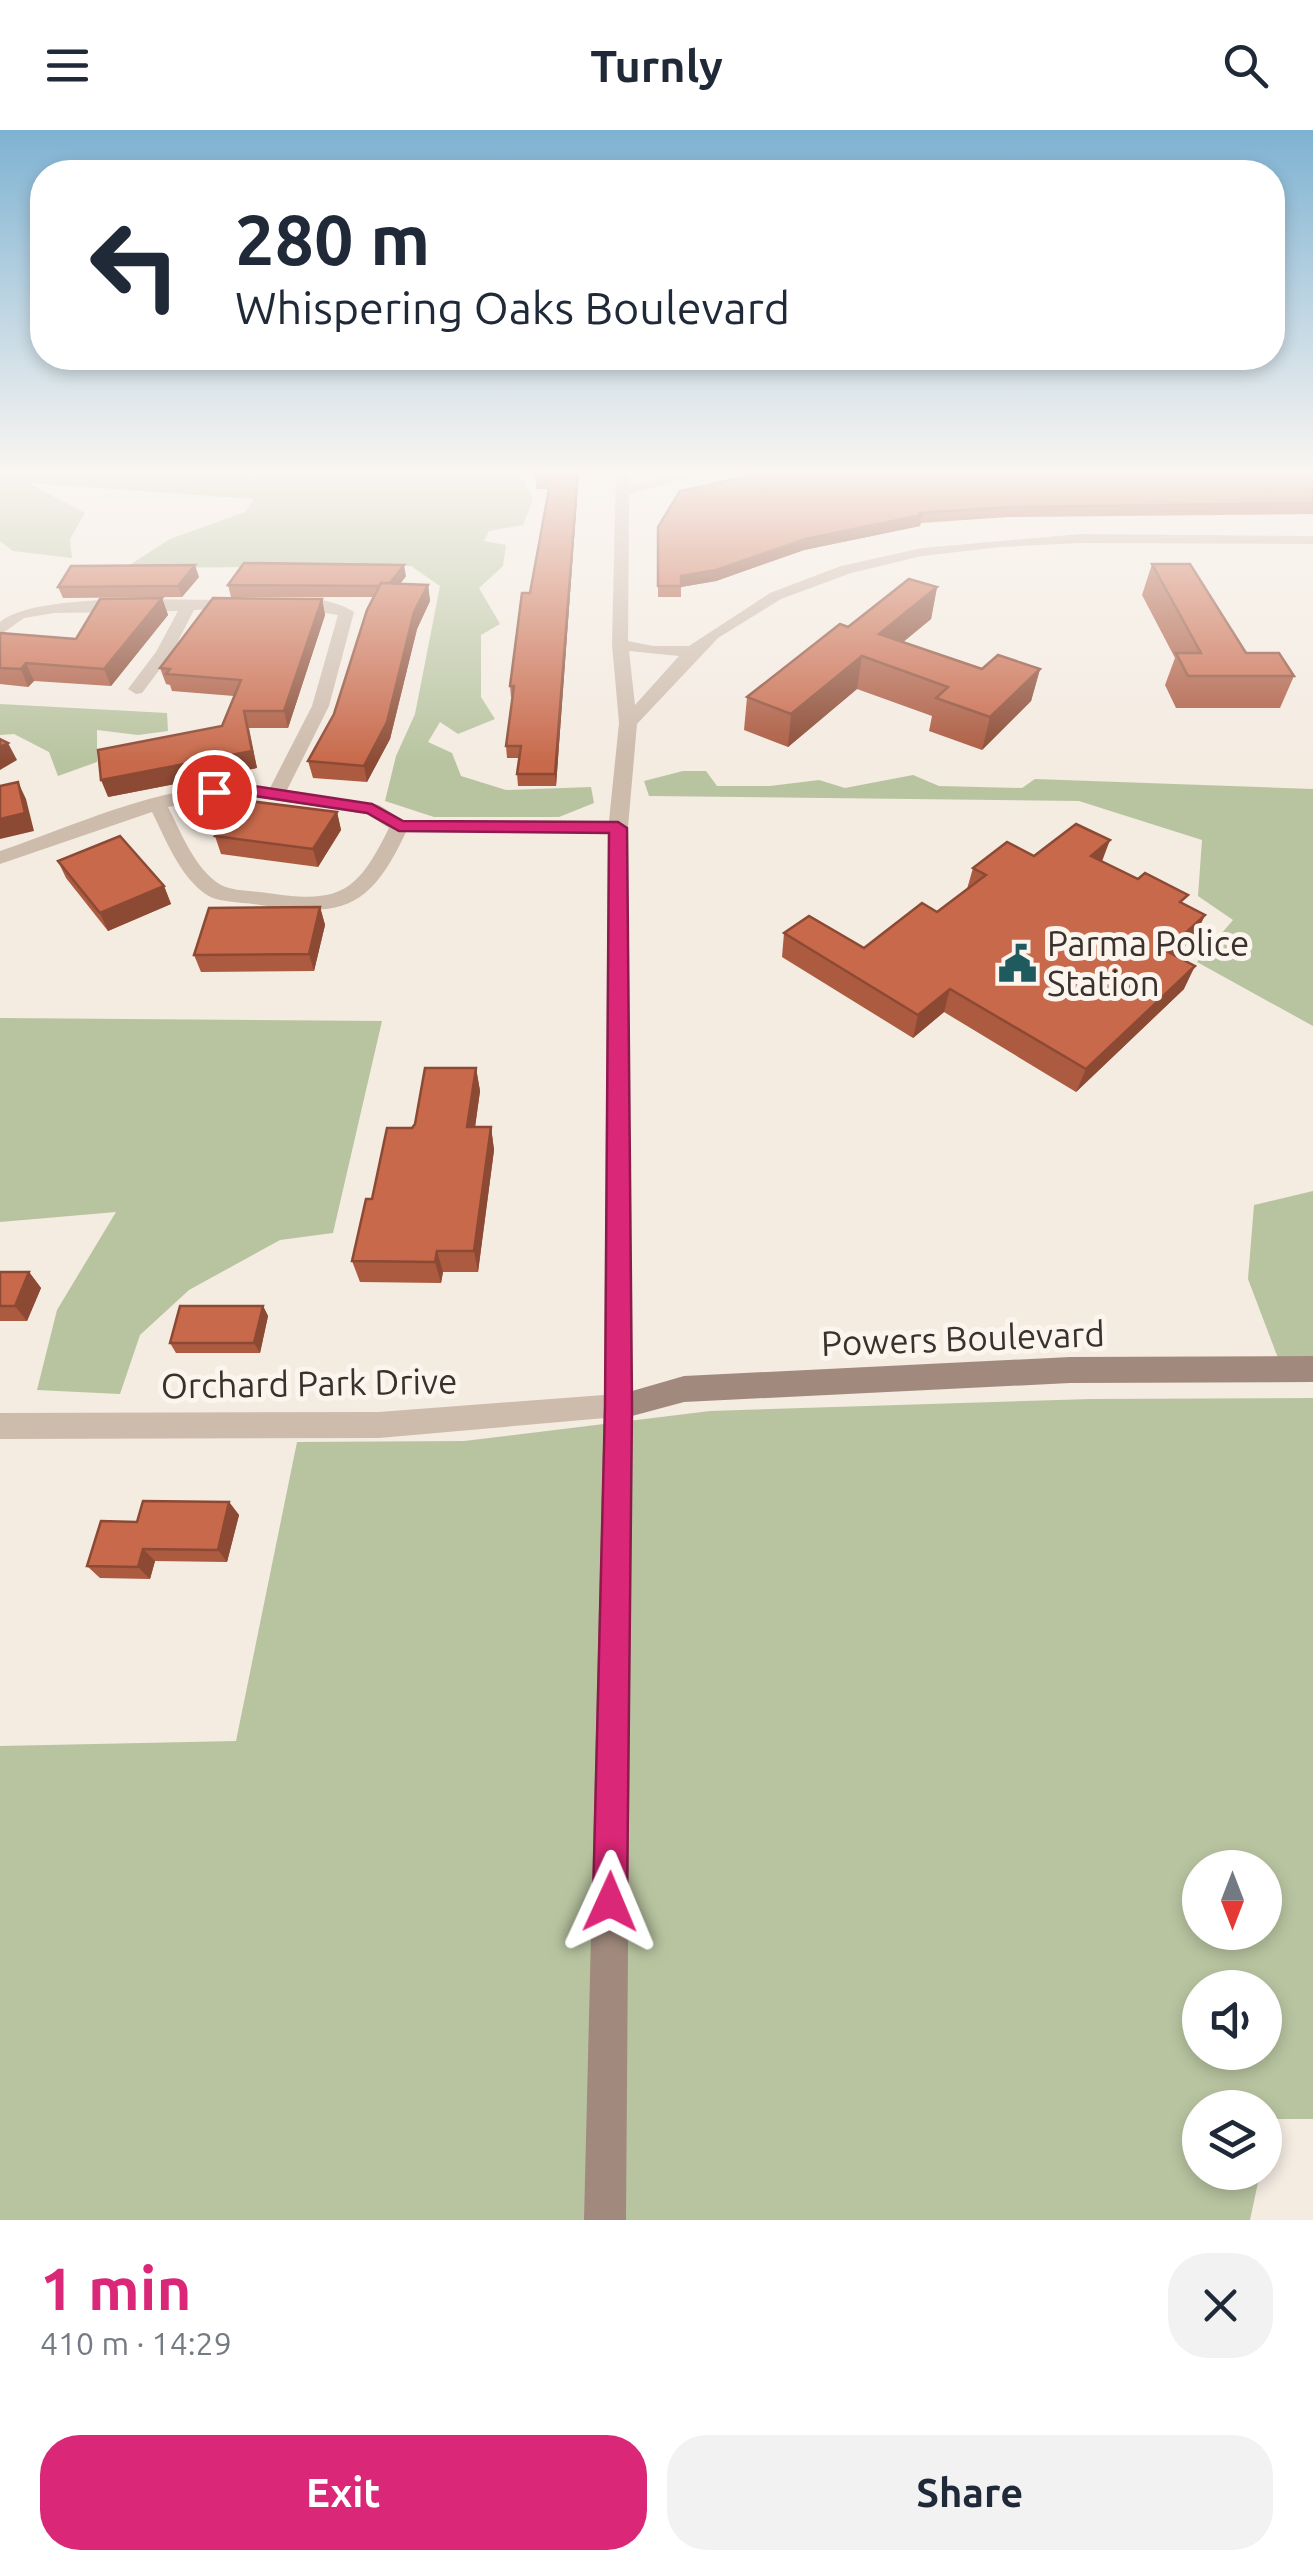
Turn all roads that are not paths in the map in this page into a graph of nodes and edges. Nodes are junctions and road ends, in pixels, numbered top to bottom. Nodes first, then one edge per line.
1 (620, 569) edge
2 (851, 569) edge
3 (281, 604) edge
4 (263, 605) edge
5 (188, 606) junction
6 (0, 630) edge
7 (620, 644) junction
8 (693, 651) junction
9 (136, 689) dead end
10 (628, 724) junction
11 (277, 792) junction
12 (157, 804) junction
13 (399, 826) junction
14 (618, 828) junction
15 (0, 858) edge
16 (1313, 1369) edge
17 (618, 1407) junction
18 (0, 1426) edge
19 (604, 2220) edge

1 - 7 street
2 - 8 street
3 - 11 street
4 - 5 street
5 - 6 street
5 - 9 street
7 - 8 street
7 - 10 street
8 - 10 street
10 - 14 street
11 - 12 street
11 - 13 street
12 - 13 street
12 - 15 street
13 - 14 street
14 - 17 street
16 - 17 street, Powers Boulevard
17 - 18 street, Orchard Park Drive
17 - 19 street

